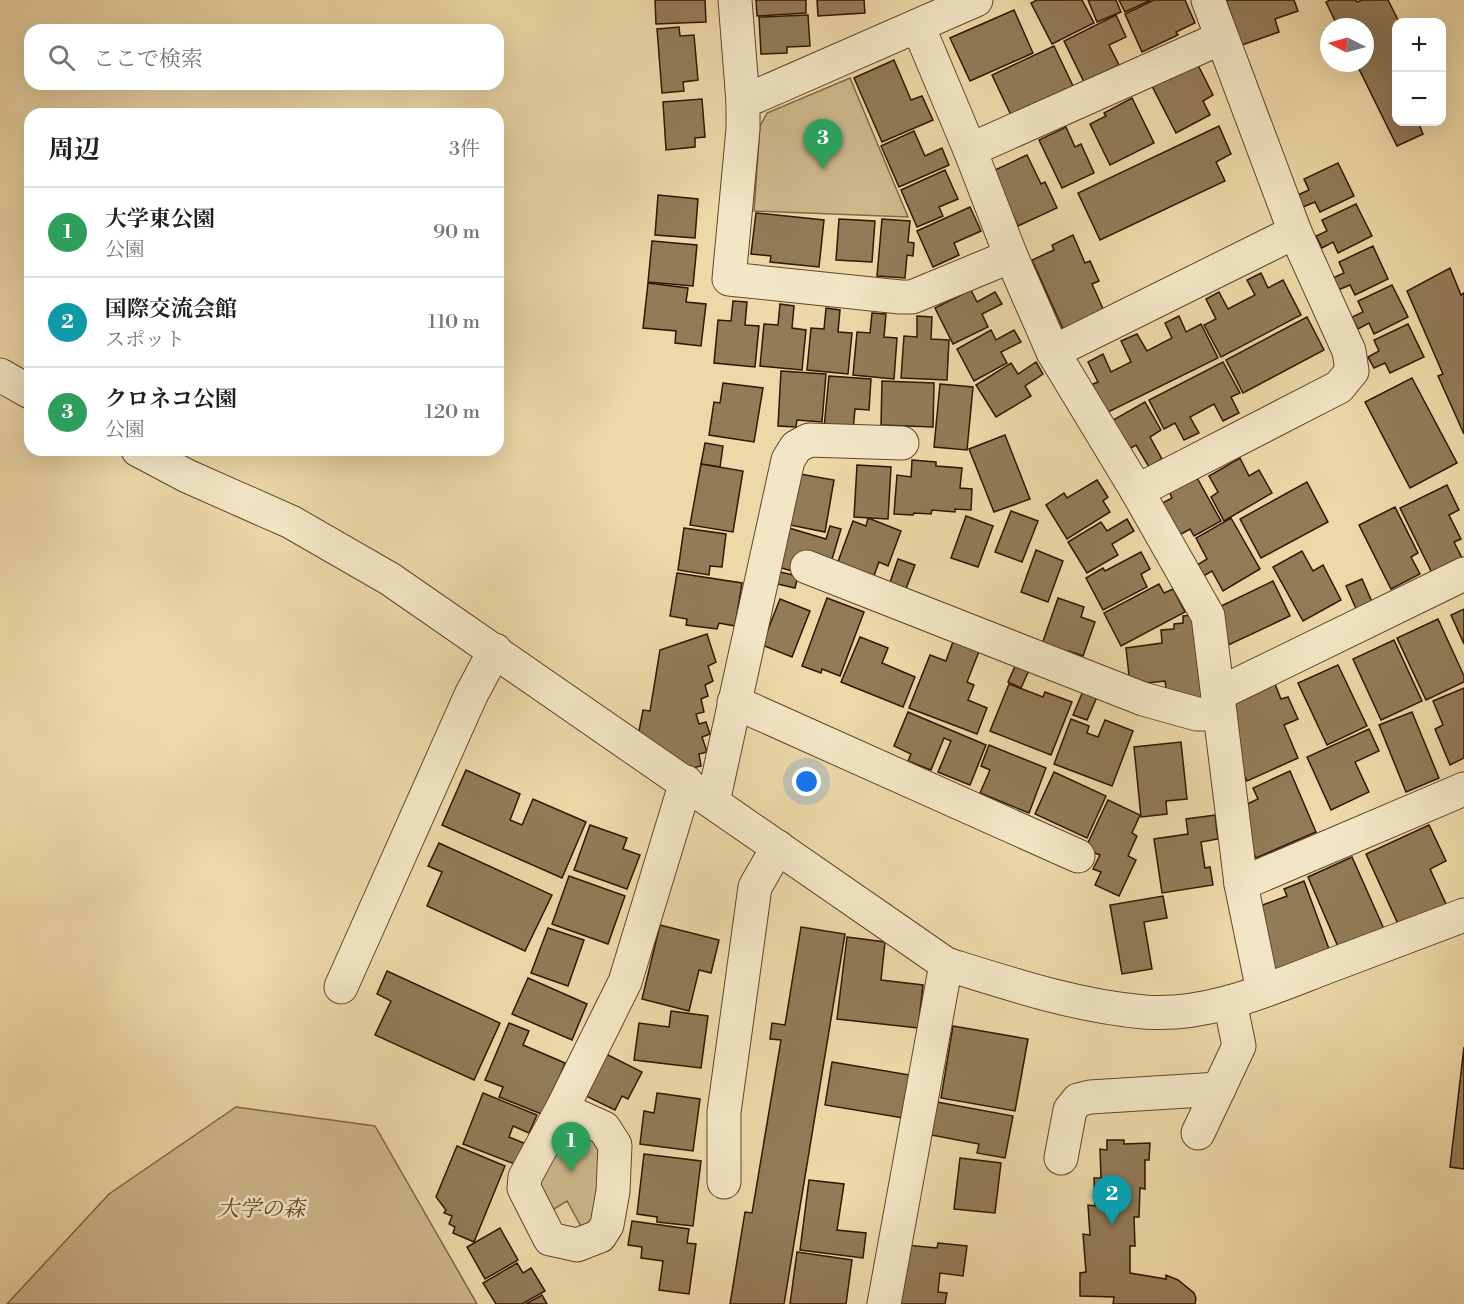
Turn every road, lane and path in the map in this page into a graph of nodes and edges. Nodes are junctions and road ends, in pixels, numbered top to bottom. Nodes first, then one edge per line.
1 (735, 0) edge
2 (976, 0) edge
3 (1208, 0) edge
4 (918, 26) junction
5 (1221, 38) junction
6 (742, 102) junction
7 (970, 150) junction
8 (1295, 232) junction
9 (1011, 256) junction
10 (1053, 352) junction
11 (0, 375) edge
12 (24, 389) edge
13 (902, 443) dead end
14 (149, 456) edge
15 (1137, 491) junction
16 (807, 567) dead end
17 (1464, 574) edge
18 (495, 650) junction
19 (734, 702) junction
20 (1219, 704) junction
21 (686, 782) junction
22 (1464, 790) edge
23 (712, 802) junction
24 (778, 847) junction
25 (1078, 856) dead end
26 (1240, 884) junction
27 (1464, 915) edge
28 (946, 964) junction
29 (341, 987) dead end
30 (1263, 991) junction
31 (1230, 1002) junction
32 (1219, 1089) junction
33 (562, 1109) dead end
34 (1198, 1133) dead end
35 (1061, 1158) dead end
36 (724, 1182) dead end
37 (884, 1304) edge

1 - 6 street
2 - 4 street
3 - 5 street
4 - 6 street
4 - 7 street
5 - 7 street
5 - 8 street
6 - 9 street
7 - 9 street
8 - 10 street
8 - 15 street
9 - 10 street
10 - 15 street
11 - 12 street
13 - 19 street
14 - 18 street
15 - 20 street
16 - 20 street
17 - 20 street
18 - 21 street
18 - 29 street
19 - 23 street
19 - 25 street
20 - 26 street
21 - 23 street
21 - 33 street
22 - 26 street
23 - 24 street
24 - 28 street
24 - 36 street
26 - 30 street
27 - 30 street
28 - 31 street
28 - 37 street
30 - 31 street
31 - 32 street
32 - 34 street
32 - 35 street

